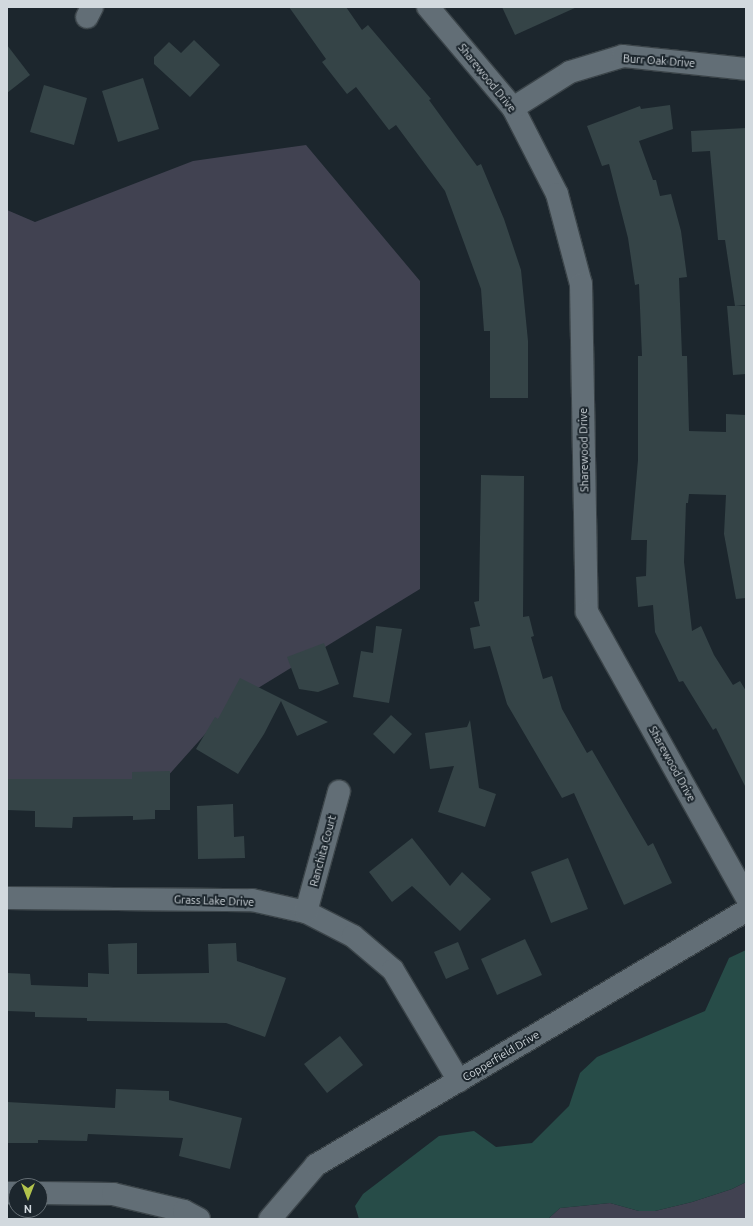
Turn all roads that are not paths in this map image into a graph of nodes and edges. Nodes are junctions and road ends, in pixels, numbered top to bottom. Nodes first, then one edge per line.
1 (428, 7) edge
2 (746, 68) edge
3 (513, 108) junction
4 (339, 791) dead end
5 (746, 897) edge
6 (7, 898) edge
7 (746, 911) edge
8 (306, 912) junction
9 (459, 1081) junction
10 (48, 1194) edge
11 (199, 1219) edge
12 (270, 1219) edge

1 - 3 street, Sharewood Drive
2 - 3 street, Burr Oak Drive
3 - 5 street, Sharewood Drive
4 - 8 street, Ranchita Court
6 - 8 street, Grass Lake Drive
7 - 9 street, Copperfield Drive
8 - 9 street, Grass Lake Drive
9 - 12 street, Copperfield Drive
10 - 11 street

